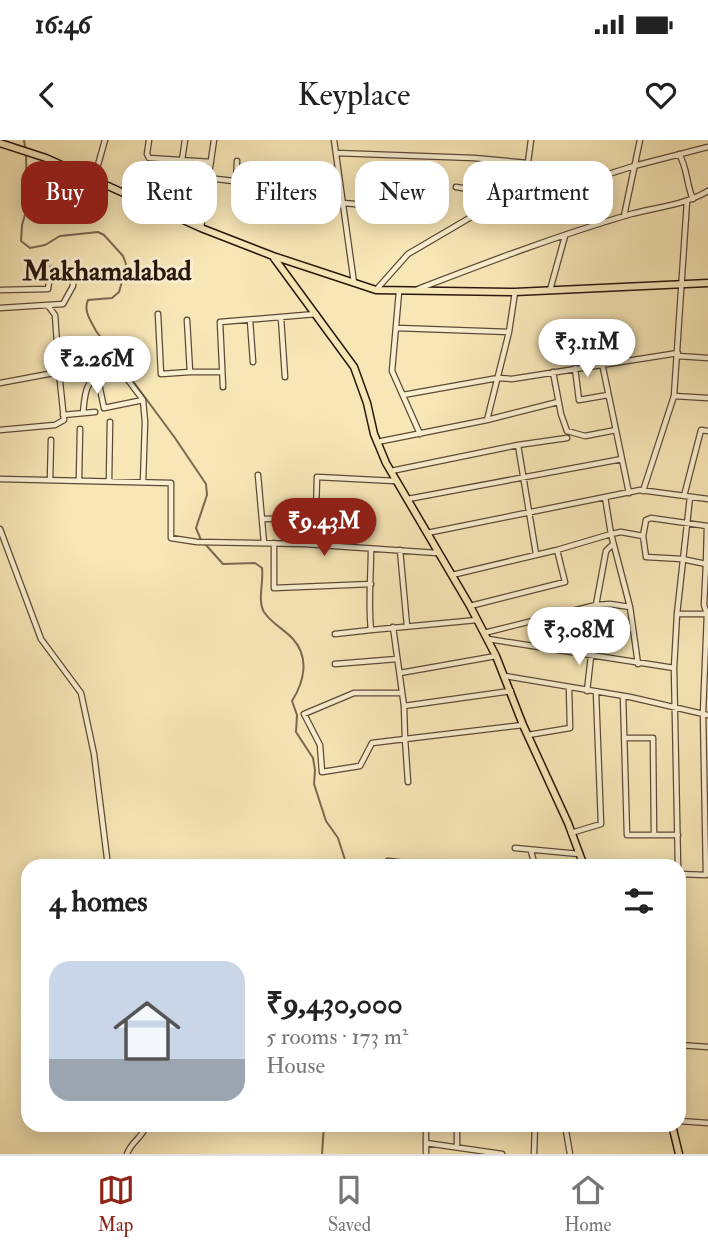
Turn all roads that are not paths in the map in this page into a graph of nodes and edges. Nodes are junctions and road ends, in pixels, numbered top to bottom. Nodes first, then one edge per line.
1 (105, 140) edge
2 (149, 140) edge
3 (185, 140) edge
4 (214, 140) edge
5 (334, 140) edge
6 (531, 140) edge
7 (640, 140) edge
8 (0, 144) edge
9 (708, 147) edge
10 (337, 153) junction
11 (679, 154) junction
12 (182, 160) junction
13 (50, 161) edge
14 (99, 161) edge
15 (196, 161) edge
16 (211, 161) edge
17 (506, 161) edge
18 (528, 161) edge
19 (634, 166) junction
20 (613, 173) edge
21 (108, 185) edge
22 (456, 187) dead end
23 (463, 188) edge
24 (708, 191) edge
25 (690, 200) junction
26 (344, 203) junction
27 (355, 204) edge
28 (623, 217) junction
29 (463, 223) edge
30 (202, 224) edge
31 (201, 228) junction
32 (565, 236) junction
33 (273, 256) junction
34 (708, 283) edge
35 (354, 284) junction
36 (681, 285) junction
37 (0, 290) edge
38 (376, 290) junction
39 (550, 290) junction
40 (400, 292) junction
41 (410, 292) junction
42 (515, 292) junction
43 (48, 306) junction
44 (0, 308) edge
45 (158, 314) dead end
46 (317, 314) junction
47 (281, 317) junction
48 (187, 320) dead end
49 (250, 320) junction
50 (397, 328) junction
51 (509, 332) junction
52 (678, 354) junction
53 (708, 358) edge
54 (253, 362) dead end
55 (602, 363) junction
56 (59, 364) junction
57 (575, 368) junction
58 (59, 372) junction
59 (190, 372) junction
60 (222, 372) junction
61 (552, 372) junction
62 (97, 373) junction
63 (285, 377) dead end
64 (498, 378) junction
65 (0, 383) edge
66 (223, 387) dead end
67 (608, 395) junction
68 (403, 396) junction
69 (674, 396) junction
70 (708, 398) edge
71 (143, 401) junction
72 (558, 402) junction
73 (95, 412) dead end
74 (83, 413) junction
75 (63, 415) junction
76 (487, 420) junction
77 (110, 422) dead end
78 (80, 429) dead end
79 (0, 430) edge
80 (616, 430) junction
81 (708, 431) edge
82 (420, 434) junction
83 (567, 438) dead end
84 (51, 440) dead end
85 (377, 442) junction
86 (518, 445) junction
87 (622, 459) junction
88 (391, 471) junction
89 (258, 475) dead end
90 (523, 478) junction
91 (0, 479) edge
92 (50, 480) junction
93 (79, 480) junction
94 (109, 481) junction
95 (396, 481) junction
96 (144, 482) junction
97 (643, 491) junction
98 (629, 493) junction
99 (605, 497) junction
100 (687, 497) junction
101 (408, 499) junction
102 (708, 499) edge
103 (529, 512) junction
104 (315, 518) junction
105 (262, 519) junction
106 (687, 522) junction
107 (707, 526) edge
108 (0, 529) edge
109 (426, 533) junction
110 (611, 534) junction
111 (643, 536) junction
112 (264, 543) junction
113 (274, 543) junction
114 (315, 544) junction
115 (613, 544) junction
116 (371, 549) junction
117 (400, 550) junction
118 (557, 550) junction
119 (437, 553) junction
120 (536, 554) junction
121 (682, 559) junction
122 (706, 565) junction
123 (452, 575) junction
124 (707, 580) edge
125 (371, 584) junction
126 (596, 605) junction
127 (470, 606) junction
128 (630, 607) junction
129 (677, 614) junction
130 (708, 614) edge
131 (477, 620) junction
132 (407, 626) junction
133 (393, 627) junction
134 (371, 630) junction
135 (335, 634) dead end
136 (486, 636) junction
137 (496, 656) junction
138 (591, 656) junction
139 (397, 659) junction
140 (335, 664) dead end
141 (638, 664) junction
142 (674, 668) junction
143 (400, 673) junction
144 (706, 673) edge
145 (505, 676) junction
146 (569, 687) junction
147 (511, 691) junction
148 (587, 691) junction
149 (401, 692) junction
150 (596, 692) junction
151 (623, 696) junction
152 (404, 706) junction
153 (674, 707) junction
154 (706, 714) edge
155 (523, 725) junction
156 (528, 735) junction
157 (624, 738) junction
158 (405, 739) junction
159 (408, 782) dead end
160 (571, 833) junction
161 (654, 835) junction
162 (678, 835) junction
163 (514, 848) dead end
164 (531, 851) junction
165 (579, 854) junction
166 (107, 859) edge
167 (533, 859) edge
168 (581, 859) edge
169 (678, 859) edge
170 (686, 874) edge
171 (707, 875) edge
172 (686, 1045) edge
173 (708, 1047) edge
174 (686, 1121) edge
175 (708, 1123) edge
176 (142, 1132) edge
177 (426, 1132) edge
178 (457, 1132) edge
179 (535, 1132) edge
180 (566, 1132) edge
181 (674, 1132) edge
182 (426, 1143) junction
183 (457, 1147) junction
184 (127, 1154) edge
185 (426, 1154) edge
186 (502, 1154) edge
187 (534, 1154) edge
188 (570, 1154) edge
189 (679, 1154) edge

1 - 14 street
2 - 12 street
3 - 12 street
4 - 16 street
5 - 10 street
6 - 18 street
7 - 19 street
8 - 13 main road
9 - 11 street
10 - 17 street
10 - 26 street
11 - 19 street
11 - 25 street
12 - 15 street
19 - 20 street
19 - 28 street
21 - 31 main road
22 - 23 street
24 - 25 street
25 - 28 street
25 - 36 street
26 - 27 street
26 - 35 street
28 - 32 street
29 - 38 street
30 - 31 street
31 - 33 main road
32 - 39 street
32 - 41 street
33 - 35 main road
33 - 46 main road
34 - 36 main road
35 - 38 main road
36 - 39 main road
36 - 52 street
37 - 43 street
38 - 40 main road
39 - 42 main road
40 - 41 main road
40 - 50 street
41 - 42 main road
42 - 51 street
43 - 44 street
43 - 56 street
45 - 59 street
46 - 47 street
46 - 85 main road
47 - 49 street
47 - 63 street
48 - 59 street
49 - 54 street
49 - 60 street
50 - 51 street
50 - 68 street
51 - 64 street
52 - 53 street
52 - 55 street
52 - 69 street
55 - 57 street
55 - 67 street
56 - 58 street
56 - 62 street
57 - 61 street
57 - 67 street
58 - 65 street
58 - 75 street
59 - 60 street
60 - 66 street
61 - 64 street
61 - 72 street
62 - 71 street
62 - 71 street
62 - 74 street
64 - 68 street
64 - 76 street
67 - 80 street
68 - 82 street
69 - 70 street
69 - 97 street
71 - 96 street
72 - 76 street
72 - 80 street
73 - 74 street
74 - 75 street
75 - 79 street
76 - 82 street
77 - 94 street
78 - 93 street
80 - 87 street
81 - 100 street
82 - 85 street
83 - 86 street
84 - 92 street
85 - 88 main road
86 - 88 street
86 - 90 street
87 - 90 street
87 - 98 street
88 - 95 main road
89 - 105 street
90 - 101 street
90 - 103 street
91 - 92 street
92 - 93 street
93 - 94 street
94 - 96 street
95 - 101 main road
95 - 104 street
96 - 112 street
97 - 98 street
97 - 100 street
98 - 99 street
99 - 103 street
99 - 110 street
100 - 102 street
100 - 106 street
101 - 109 main road
103 - 109 street
103 - 120 street
104 - 105 street
104 - 114 street
105 - 112 street
106 - 107 street
106 - 111 street
106 - 121 street
107 - 122 street
108 - 166 street
109 - 119 main road
110 - 111 street
110 - 115 street
110 - 118 street
111 - 121 street
112 - 113 street
113 - 114 street
113 - 125 street
114 - 116 street
115 - 126 street
115 - 128 street
116 - 117 street
116 - 125 street
117 - 119 street
117 - 132 street
118 - 120 street
118 - 127 street
119 - 123 main road
120 - 123 street
121 - 122 street
121 - 129 street
122 - 124 street
123 - 127 main road
124 - 130 street
125 - 134 street
126 - 128 street
126 - 136 street
127 - 131 main road
128 - 141 street
129 - 130 street
129 - 142 street
130 - 144 street
131 - 132 street
131 - 136 main road
132 - 133 street
133 - 134 street
133 - 139 street
134 - 135 street
136 - 137 main road
136 - 138 street
137 - 143 street
137 - 145 main road
138 - 141 street
138 - 148 street
139 - 140 street
139 - 143 street
141 - 142 street
142 - 153 street
143 - 149 street
144 - 154 street
145 - 146 street
145 - 147 main road
146 - 148 street
146 - 156 street
147 - 152 street
147 - 155 main road
148 - 150 street
149 - 152 street
149 - 158 street
150 - 151 street
150 - 160 street
151 - 153 street
151 - 157 street
152 - 158 street
153 - 154 street
153 - 162 street
154 - 171 street
155 - 156 main road
155 - 158 street
156 - 160 main road
157 - 161 street
157 - 161 street
158 - 159 street
160 - 165 main road
161 - 162 street
162 - 169 street
163 - 164 street
164 - 165 street
164 - 167 street
165 - 168 main road
170 - 171 street
172 - 173 street
174 - 175 street
176 - 184 street
177 - 182 street
178 - 183 street
179 - 187 street
180 - 188 street
181 - 189 main road
182 - 183 street
182 - 185 street
183 - 186 street

